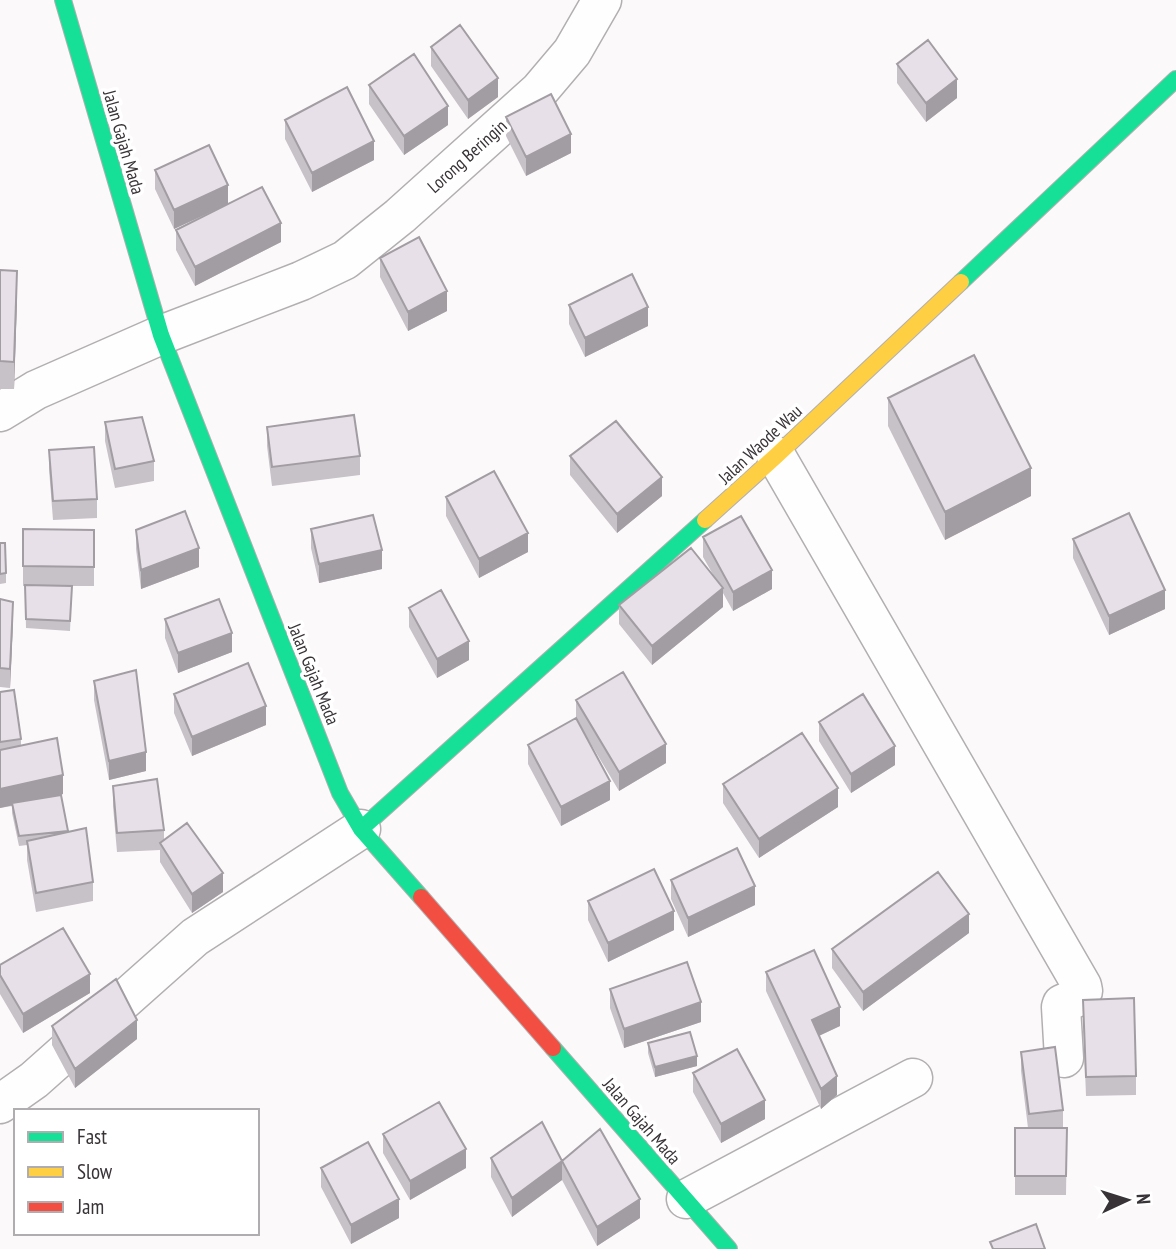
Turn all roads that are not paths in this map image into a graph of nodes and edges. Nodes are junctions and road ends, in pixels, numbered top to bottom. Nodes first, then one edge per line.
1 (63, 0) edge
2 (602, 0) edge
3 (1176, 79) edge
4 (161, 335) junction
5 (0, 412) edge
6 (776, 456) junction
7 (361, 828) junction
8 (1065, 1058) dead end
9 (913, 1078) dead end
10 (0, 1104) edge
11 (686, 1199) junction
12 (729, 1249) edge

1 - 4 main road, Jalan Gajah Mada
2 - 4 street, Lorong Beringin
3 - 6 main road, Jalan Waode Wau
4 - 5 street, Lorong Beringin
4 - 7 main road, Jalan Gajah Mada
6 - 7 main road, Jalan Waode Wau
6 - 8 street
7 - 10 street
7 - 11 main road, Jalan Gajah Mada
9 - 11 street
11 - 12 main road, Jalan Gajah Mada

